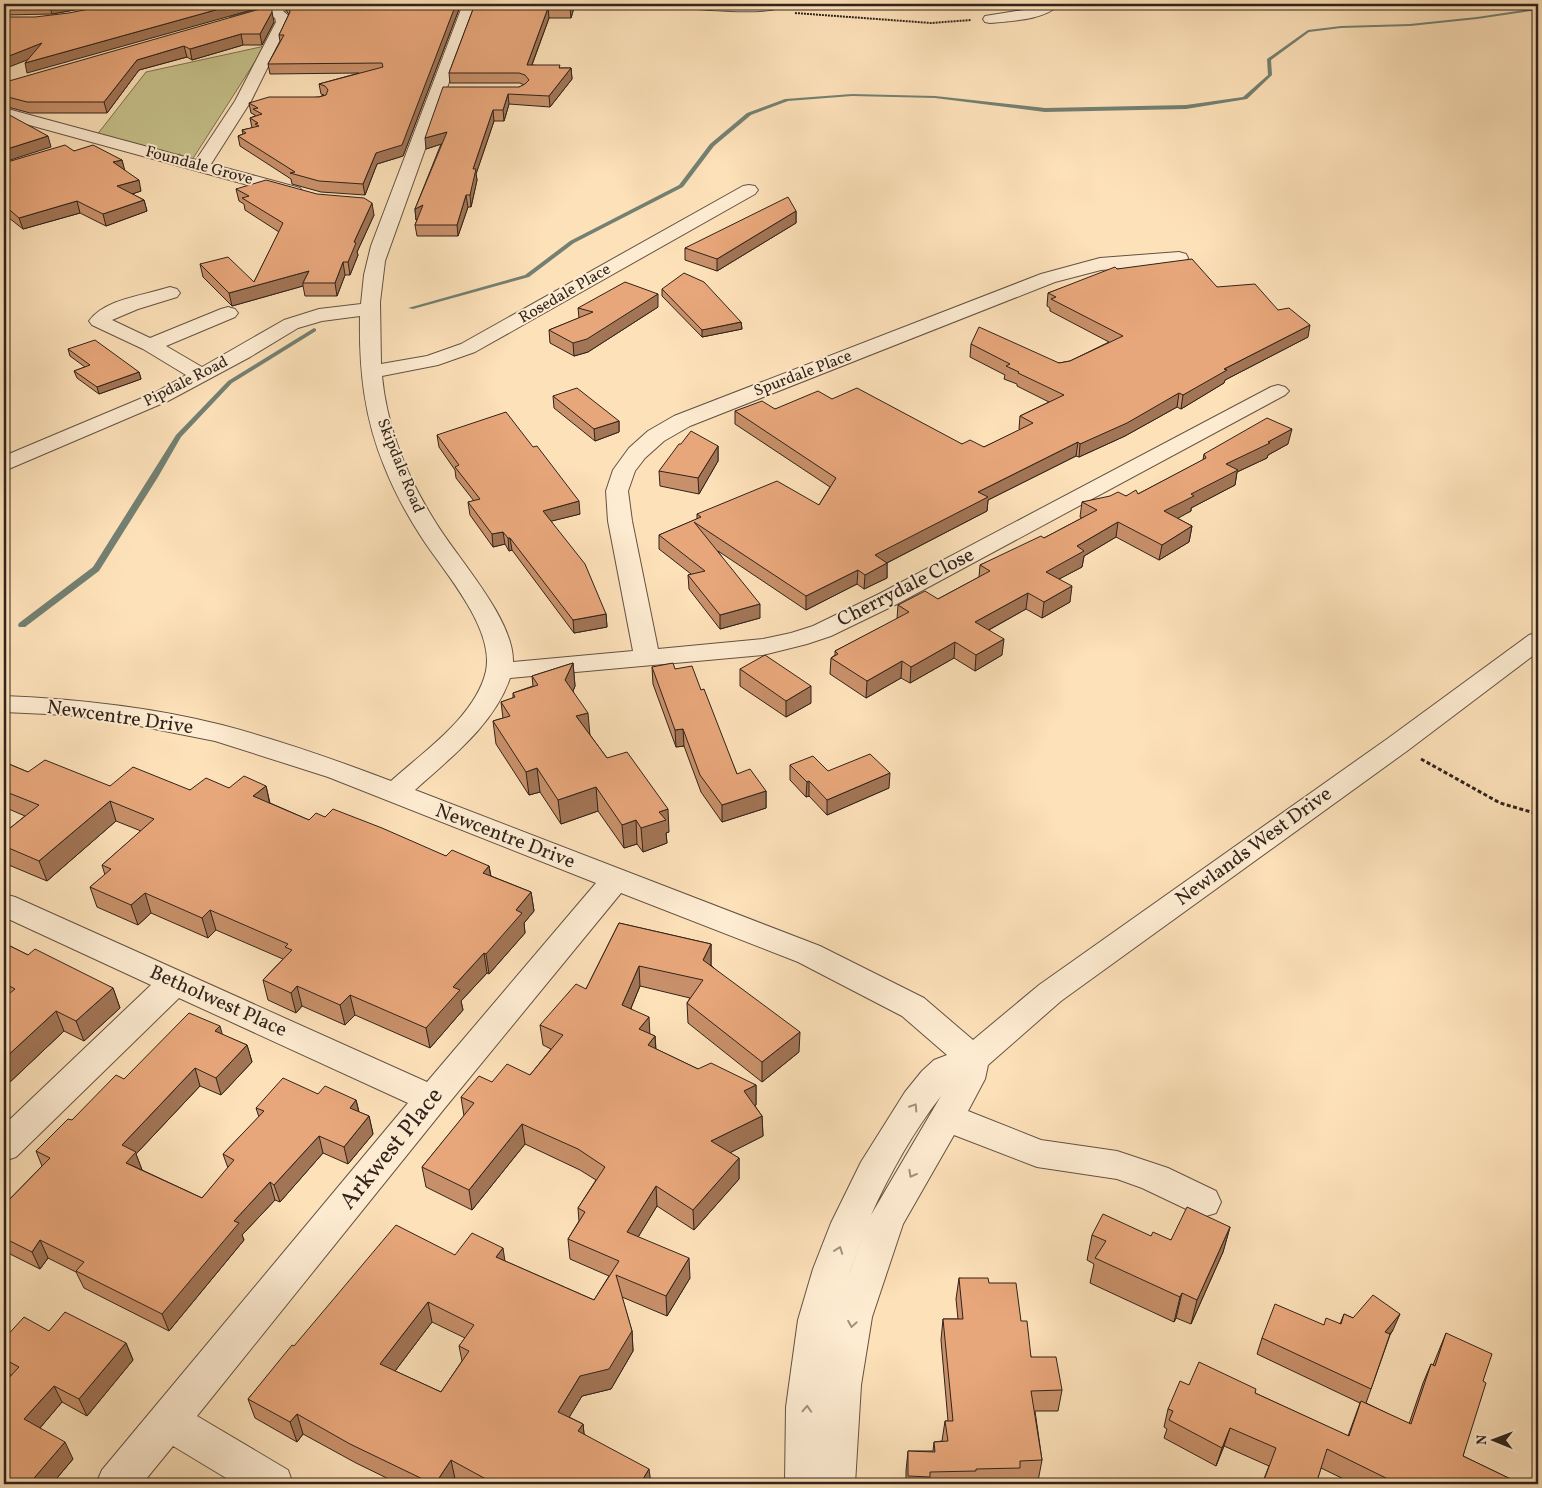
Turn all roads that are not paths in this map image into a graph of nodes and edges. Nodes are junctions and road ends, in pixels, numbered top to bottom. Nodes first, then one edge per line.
1 (293, 4) edge
2 (470, 4) edge
3 (683, 4) edge
4 (780, 4) edge
5 (1052, 4) edge
6 (270, 10) junction
7 (990, 19) road end
8 (223, 24) edge
9 (243, 101) junction
10 (263, 101) edge
11 (4, 113) edge
12 (101, 139) junction
13 (74, 148) edge
14 (201, 166) junction
15 (749, 190) dead end
16 (311, 197) edge
17 (1179, 258) dead end
18 (170, 293) dead end
19 (369, 308) junction
20 (228, 313) dead end
21 (150, 345) junction
22 (371, 372) junction
23 (201, 375) junction
24 (1278, 391) dead end
25 (4, 464) edge
26 (1538, 640) edge
27 (647, 657) junction
28 (499, 671) junction
29 (4, 704) edge
30 (394, 794) junction
31 (616, 879) junction
32 (4, 905) edge
33 (175, 982) junction
34 (974, 1059) junction
35 (432, 1099) junction
36 (946, 1117) junction
37 (4, 1147) edge
38 (1203, 1202) dead end
39 (170, 1422) junction
40 (802, 1475) edge
41 (117, 1484) edge
42 (273, 1484) edge
43 (835, 1484) edge

1 - 6 street
2 - 19 street, Skipdale Road
3 - 4 street
5 - 7 street
6 - 8 street
6 - 9 street
9 - 10 street
9 - 14 street
11 - 12 street, Foundale Grove
12 - 13 street
12 - 14 street, Foundale Grove
14 - 16 street, Foundale Grove
15 - 22 street, Rosedale Place
17 - 27 street, Spurdale Place
18 - 21 street
19 - 22 street, Skipdale Road
19 - 23 street, Pipdale Road
20 - 21 street
21 - 23 street
22 - 28 street, Skipdale Road
23 - 25 street, Pipdale Road
24 - 27 street, Cherrydale Close
26 - 34 street, Newlands West Drive
27 - 28 street, Cherrydale Close
28 - 30 street, Skipdale Road
29 - 30 street, Newcentre Drive
30 - 31 street, Newcentre Drive
31 - 34 street, Newcentre Drive
31 - 35 street, Arkwest Place
32 - 33 street, Betholwest Place
33 - 35 street, Betholwest Place
33 - 37 street
34 - 36 street
40 -> 34 street, Newlands West Drive
35 - 39 street, Arkwest Place
36 - 38 street
36 -> 43 street
39 - 41 street, Arkwest Place
39 - 42 street

